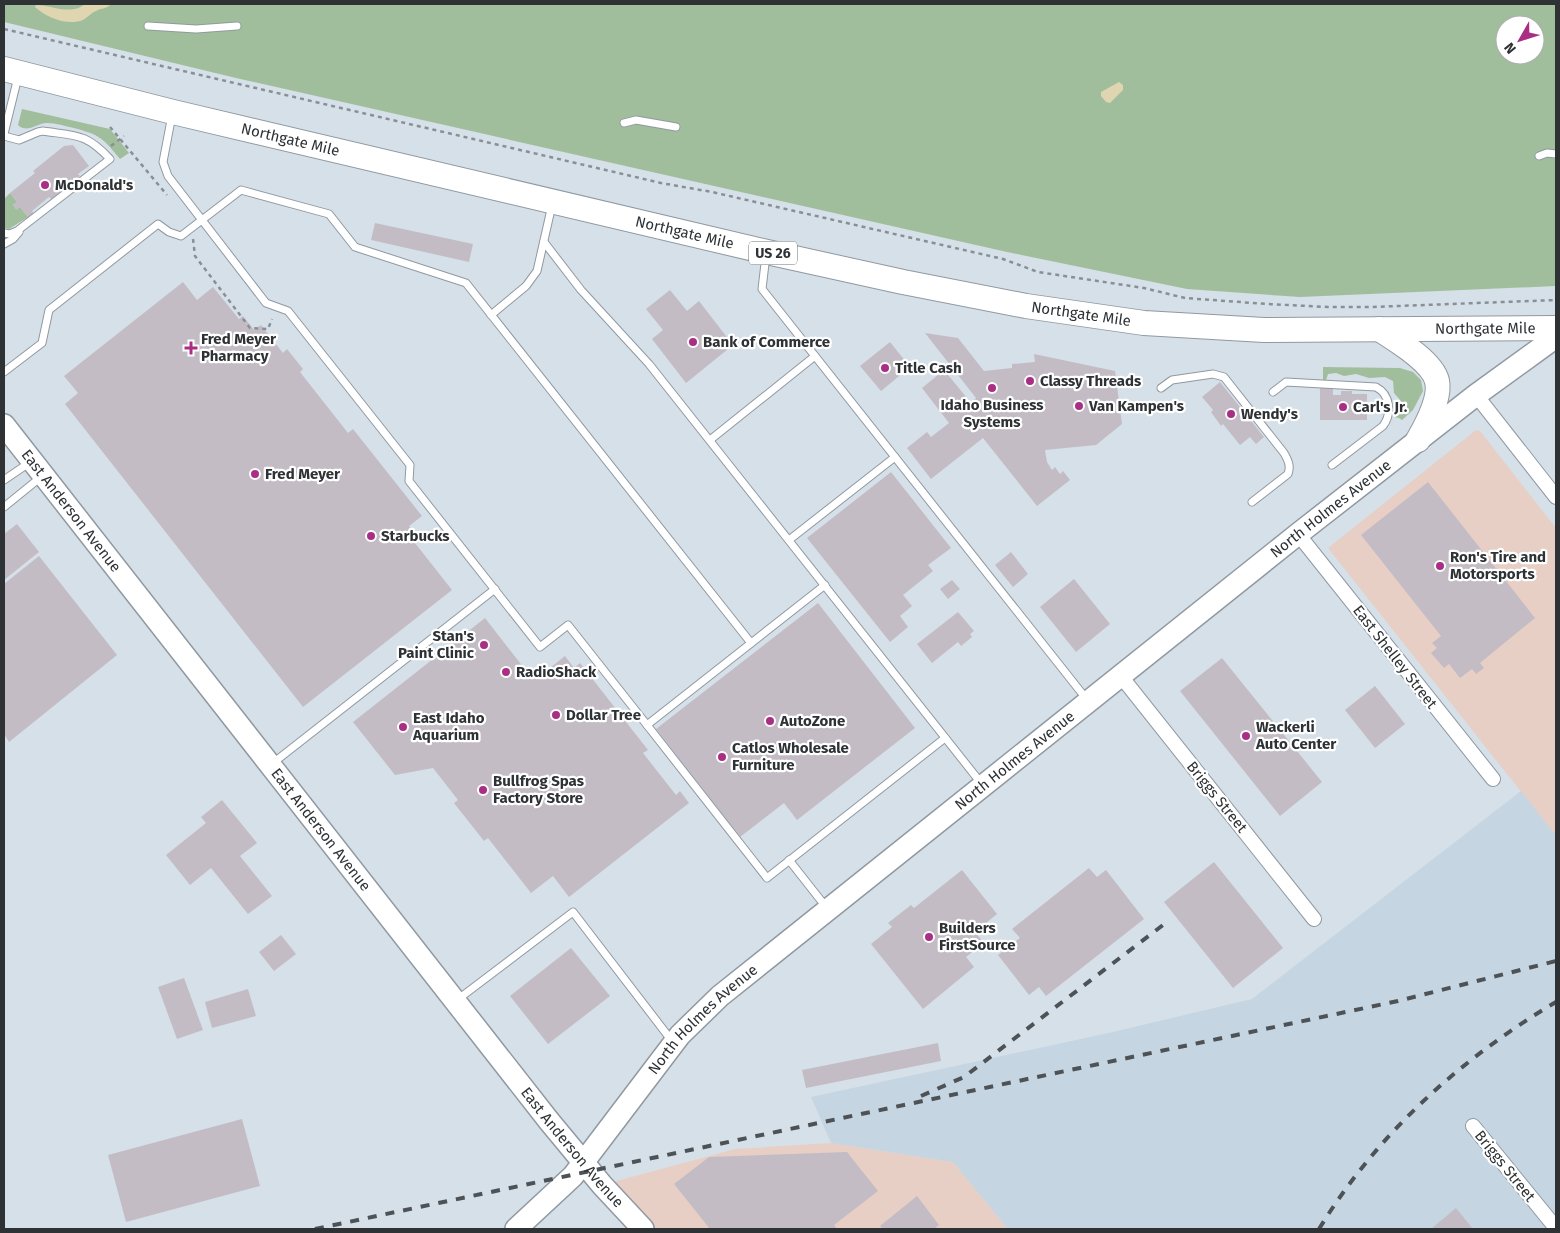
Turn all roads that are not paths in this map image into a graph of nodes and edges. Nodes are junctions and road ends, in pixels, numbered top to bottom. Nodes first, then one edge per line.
1 (148, 26) dead end
2 (237, 26) dead end
3 (11, 71) edge
4 (173, 112) junction
5 (624, 123) dead end
6 (676, 127) dead end
7 (4, 135) edge
8 (1556, 154) edge
9 (1540, 156) dead end
10 (553, 201) junction
11 (30, 221) junction
12 (201, 221) junction
13 (4, 233) edge
14 (544, 242) junction
15 (4, 244) edge
16 (767, 252) junction
17 (491, 315) junction
18 (1556, 328) edge
19 (1379, 329) junction
20 (1556, 337) edge
21 (815, 356) junction
22 (4, 372) edge
23 (1161, 388) dead end
24 (1273, 392) dead end
25 (1476, 395) junction
26 (4, 425) edge
27 (710, 440) junction
28 (1418, 440) junction
29 (895, 457) junction
30 (1332, 466) dead end
31 (38, 468) junction
32 (4, 480) edge
33 (1556, 496) edge
34 (1252, 502) dead end
35 (4, 507) edge
36 (1298, 534) junction
37 (789, 540) junction
38 (825, 585) junction
39 (495, 590) junction
40 (751, 644) junction
41 (1120, 675) junction
42 (1088, 701) junction
43 (647, 725) junction
44 (945, 738) junction
45 (270, 765) junction
46 (1493, 778) dead end
47 (982, 786) junction
48 (789, 860) junction
49 (828, 909) junction
50 (1314, 919) dead end
51 (455, 1001) junction
52 (674, 1043) junction
53 (1473, 1126) dead end
54 (583, 1162) junction
55 (1556, 1228) edge
56 (516, 1229) edge
57 (643, 1229) edge

1 - 2 lane
3 - 4 highway, Northgate Mile / US 26
3 - 7 lane
4 - 10 highway, Northgate Mile / US 26
4 - 12 lane
5 - 6 lane
7 - 11 lane
8 - 9 lane
10 - 14 lane
10 - 16 highway, Northgate Mile / US 26
11 - 13 lane
11 - 15 lane
12 - 17 lane
12 - 22 lane
12 - 39 lane
14 - 17 lane
14 - 27 lane
16 - 19 highway, Northgate Mile / US 26
16 - 21 lane
17 - 40 lane
18 - 19 highway, Northgate Mile / US 26
19 - 28 highway
20 - 25 main road, North Holmes Avenue
21 - 27 lane
21 - 29 lane
23 - 34 lane
24 - 30 lane
25 - 28 main road, North Holmes Avenue
25 - 33 street
26 - 31 main road, East Anderson Avenue
27 - 37 lane
28 - 36 main road, North Holmes Avenue
29 - 37 lane
29 - 42 lane
31 - 32 lane
31 - 35 lane
31 - 45 main road, East Anderson Avenue
36 - 41 main road, North Holmes Avenue
36 - 46 street, East Shelley Street
37 - 38 lane
38 - 40 lane
38 - 44 lane
39 - 43 lane
39 - 45 lane
40 - 43 lane
41 - 42 main road, North Holmes Avenue
41 - 50 street, Briggs Street
42 - 47 main road, North Holmes Avenue
43 - 48 lane
44 - 47 lane
44 - 48 lane
45 - 51 main road, East Anderson Avenue
47 - 49 main road, North Holmes Avenue
48 - 49 lane
49 - 52 main road, North Holmes Avenue
51 - 52 lane
51 - 54 main road, East Anderson Avenue
52 - 54 main road, North Holmes Avenue
53 - 55 street, Briggs Street
54 - 56 main road, North Holmes Avenue
54 - 57 main road, East Anderson Avenue

